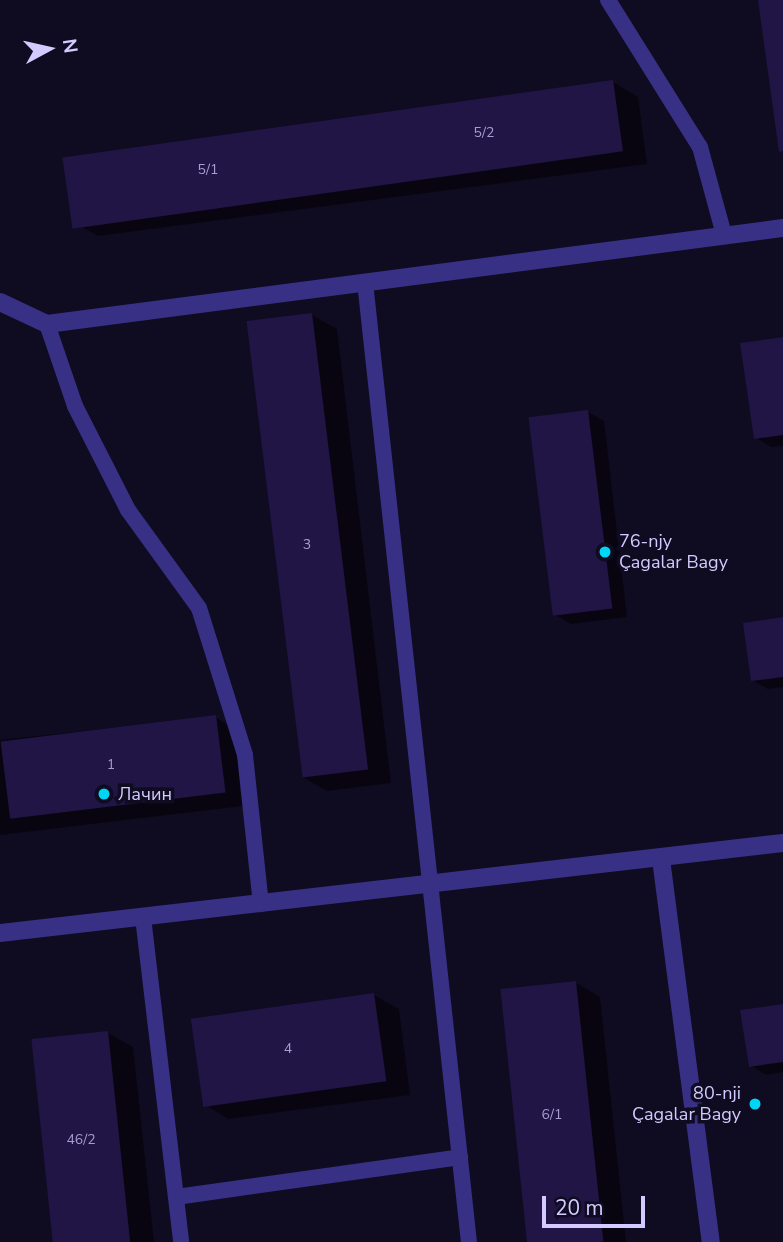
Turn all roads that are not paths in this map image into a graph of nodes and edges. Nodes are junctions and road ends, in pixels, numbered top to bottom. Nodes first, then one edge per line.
1 (608, 0) edge
2 (783, 228) edge
3 (724, 235) junction
4 (365, 282) junction
5 (0, 302) edge
6 (47, 324) junction
7 (783, 843) edge
8 (660, 859) junction
9 (431, 885) junction
10 (261, 904) junction
11 (143, 917) junction
12 (0, 933) edge
13 (460, 1157) junction
14 (176, 1197) junction
15 (181, 1242) edge
16 (469, 1242) edge
17 (711, 1242) edge

1 - 3 lane
2 - 3 street
3 - 4 street
4 - 6 street
4 - 9 lane
5 - 6 street
6 - 10 lane
7 - 8 street
8 - 9 street
8 - 17 street
9 - 10 street
9 - 13 lane
10 - 11 street
11 - 12 street
11 - 14 lane
13 - 14 lane
13 - 16 lane
14 - 15 lane

